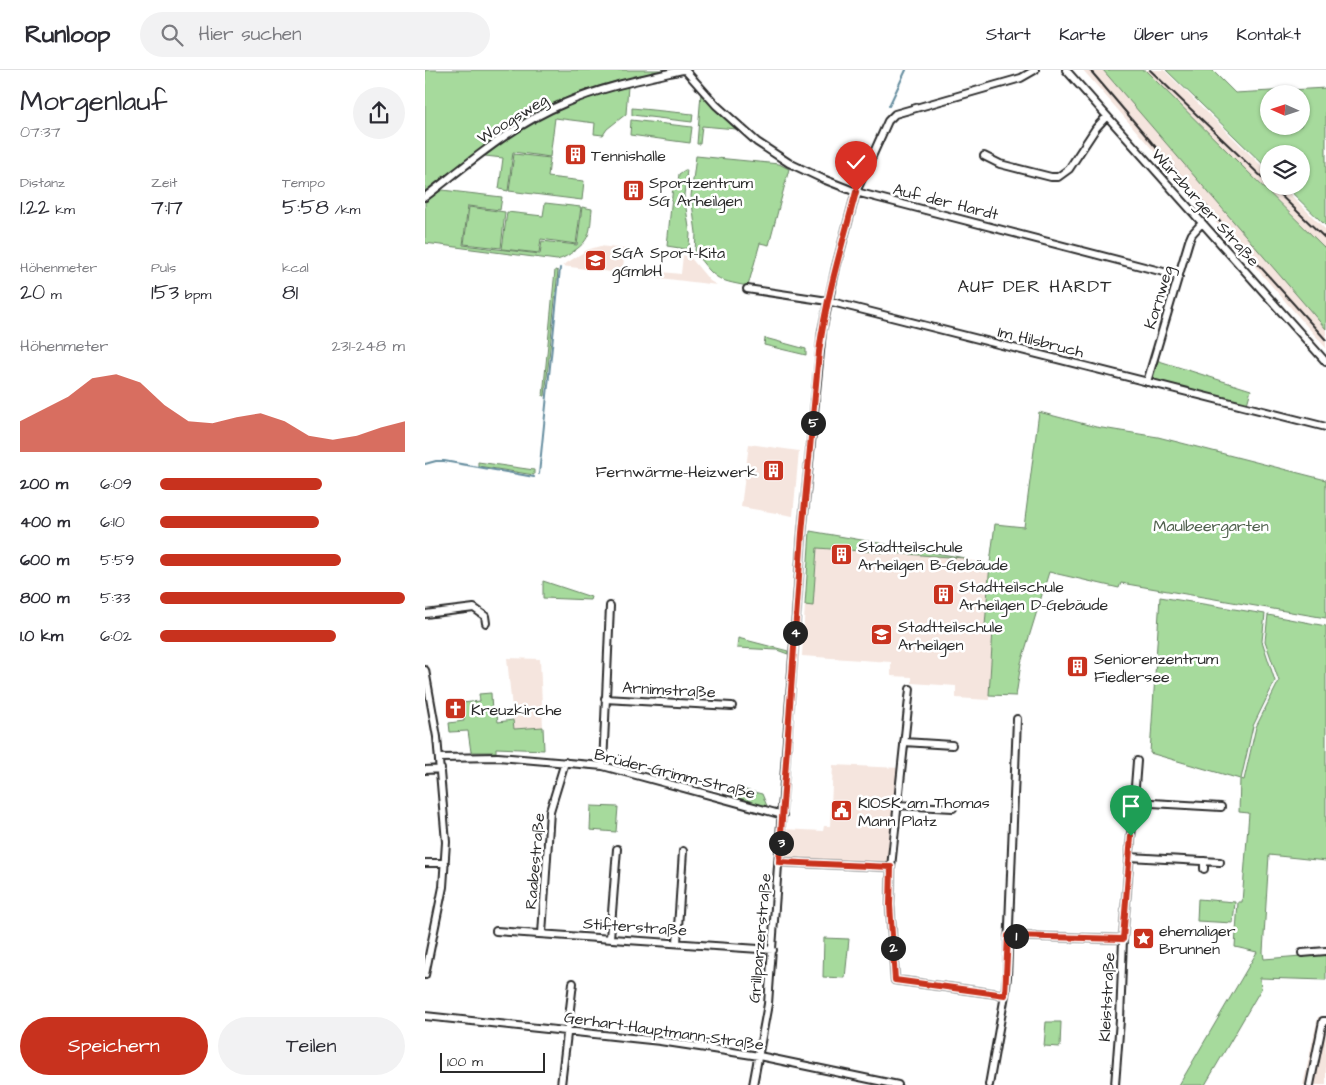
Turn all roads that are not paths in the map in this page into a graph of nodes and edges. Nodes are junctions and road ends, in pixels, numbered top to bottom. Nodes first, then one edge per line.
1 (684, 70) edge
2 (1035, 70) edge
3 (1066, 70) edge
4 (1107, 116) junction
5 (984, 156) dead end
6 (856, 192) junction
7 (425, 197) edge
8 (1202, 223) junction
9 (1179, 276) junction
10 (747, 289) dead end
11 (828, 301) junction
12 (1326, 362) edge
13 (1147, 382) junction
14 (1326, 427) edge
15 (610, 606) dead end
16 (425, 614) edge
17 (486, 623) dead end
18 (425, 670) edge
19 (426, 679) edge
20 (910, 689) dead end
21 (605, 699) junction
22 (732, 706) dead end
23 (1017, 719) dead end
24 (904, 742) junction
25 (952, 745) dead end
26 (440, 758) junction
27 (1137, 761) dead end
28 (565, 762) junction
29 (603, 766) junction
30 (441, 769) junction
31 (425, 770) edge
32 (1134, 802) junction
33 (897, 805) junction
34 (1221, 807) dead end
35 (953, 808) dead end
36 (783, 815) junction
37 (617, 848) dead end
38 (683, 851) dead end
39 (1129, 857) junction
40 (1205, 861) junction
41 (779, 862) junction
42 (1220, 862) dead end
43 (425, 863) edge
44 (445, 863) junction
45 (891, 867) junction
46 (1204, 869) dead end
47 (496, 932) dead end
48 (542, 934) junction
49 (1008, 936) junction
50 (610, 938) junction
51 (1123, 939) junction
52 (677, 942) junction
53 (773, 950) junction
54 (1326, 951) edge
55 (1302, 953) dead end
56 (426, 966) edge
57 (425, 975) edge
58 (573, 983) dead end
59 (1005, 995) junction
60 (425, 1016) edge
61 (1326, 1021) edge
62 (568, 1031) junction
63 (759, 1056) junction
64 (561, 1085) edge
65 (753, 1085) edge
66 (898, 1085) edge
67 (989, 1085) edge
68 (1115, 1085) edge
69 (1310, 1085) edge

1 - 6 street, Auf der Hardt
1 - 7 street, Woogsweg
2 - 6 street, Grillparzerstraße
3 - 4 street, Würzburger Straße
4 - 5 street
4 - 8 street, Würzburger Straße
6 - 9 street, Auf der Hardt
6 - 11 street, Grillparzerstraße
8 - 9 street, Kornweg
8 - 12 street, Würzburger Straße
9 - 13 street, Kornweg
10 - 11 street, Im Hilsbruch
11 - 13 street, Im Hilsbruch
11 - 36 street, Grillparzerstraße
13 - 14 street, Im Hilsbruch
15 - 21 street
16 - 17 street
18 - 19 street
19 - 26 street
20 - 24 street
21 - 22 street, Arnimstraße
21 - 29 street
23 - 49 street
24 - 25 street
24 - 33 street
26 - 28 street, Brüder-Grimm-Straße
26 - 30 street
27 - 32 street, Kleiststraße
28 - 29 street, Brüder-Grimm-Straße
28 - 48 street, Raabestraße
29 - 36 street, Brüder-Grimm-Straße
30 - 31 street
30 - 44 street
32 - 34 street
32 - 39 street, Kleiststraße
33 - 35 street
33 - 45 street
36 - 41 street, Grillparzerstraße
37 - 50 street
38 - 52 street
39 - 40 street
39 - 51 street, Kleiststraße
40 - 42 street
40 - 46 street
41 - 45 street
41 - 53 street, Grillparzerstraße
43 - 44 street
44 - 56 street
45 - 59 street
47 - 48 street, Stifterstraße
48 - 50 street, Stifterstraße
49 - 51 street
49 - 59 street
50 - 52 street, Stifterstraße
51 - 68 street, Kleiststraße
52 - 53 street, Stifterstraße
53 - 63 street, Grillparzerstraße
54 - 55 street
56 - 57 street
58 - 62 street
59 - 67 street
60 - 62 street, Gerhart-Hauptmann-Straße
61 - 69 street
62 - 63 street, Gerhart-Hauptmann-Straße
62 - 64 street
63 - 65 street, Grillparzerstraße
63 - 66 street, Gerhart-Hauptmann-Straße

